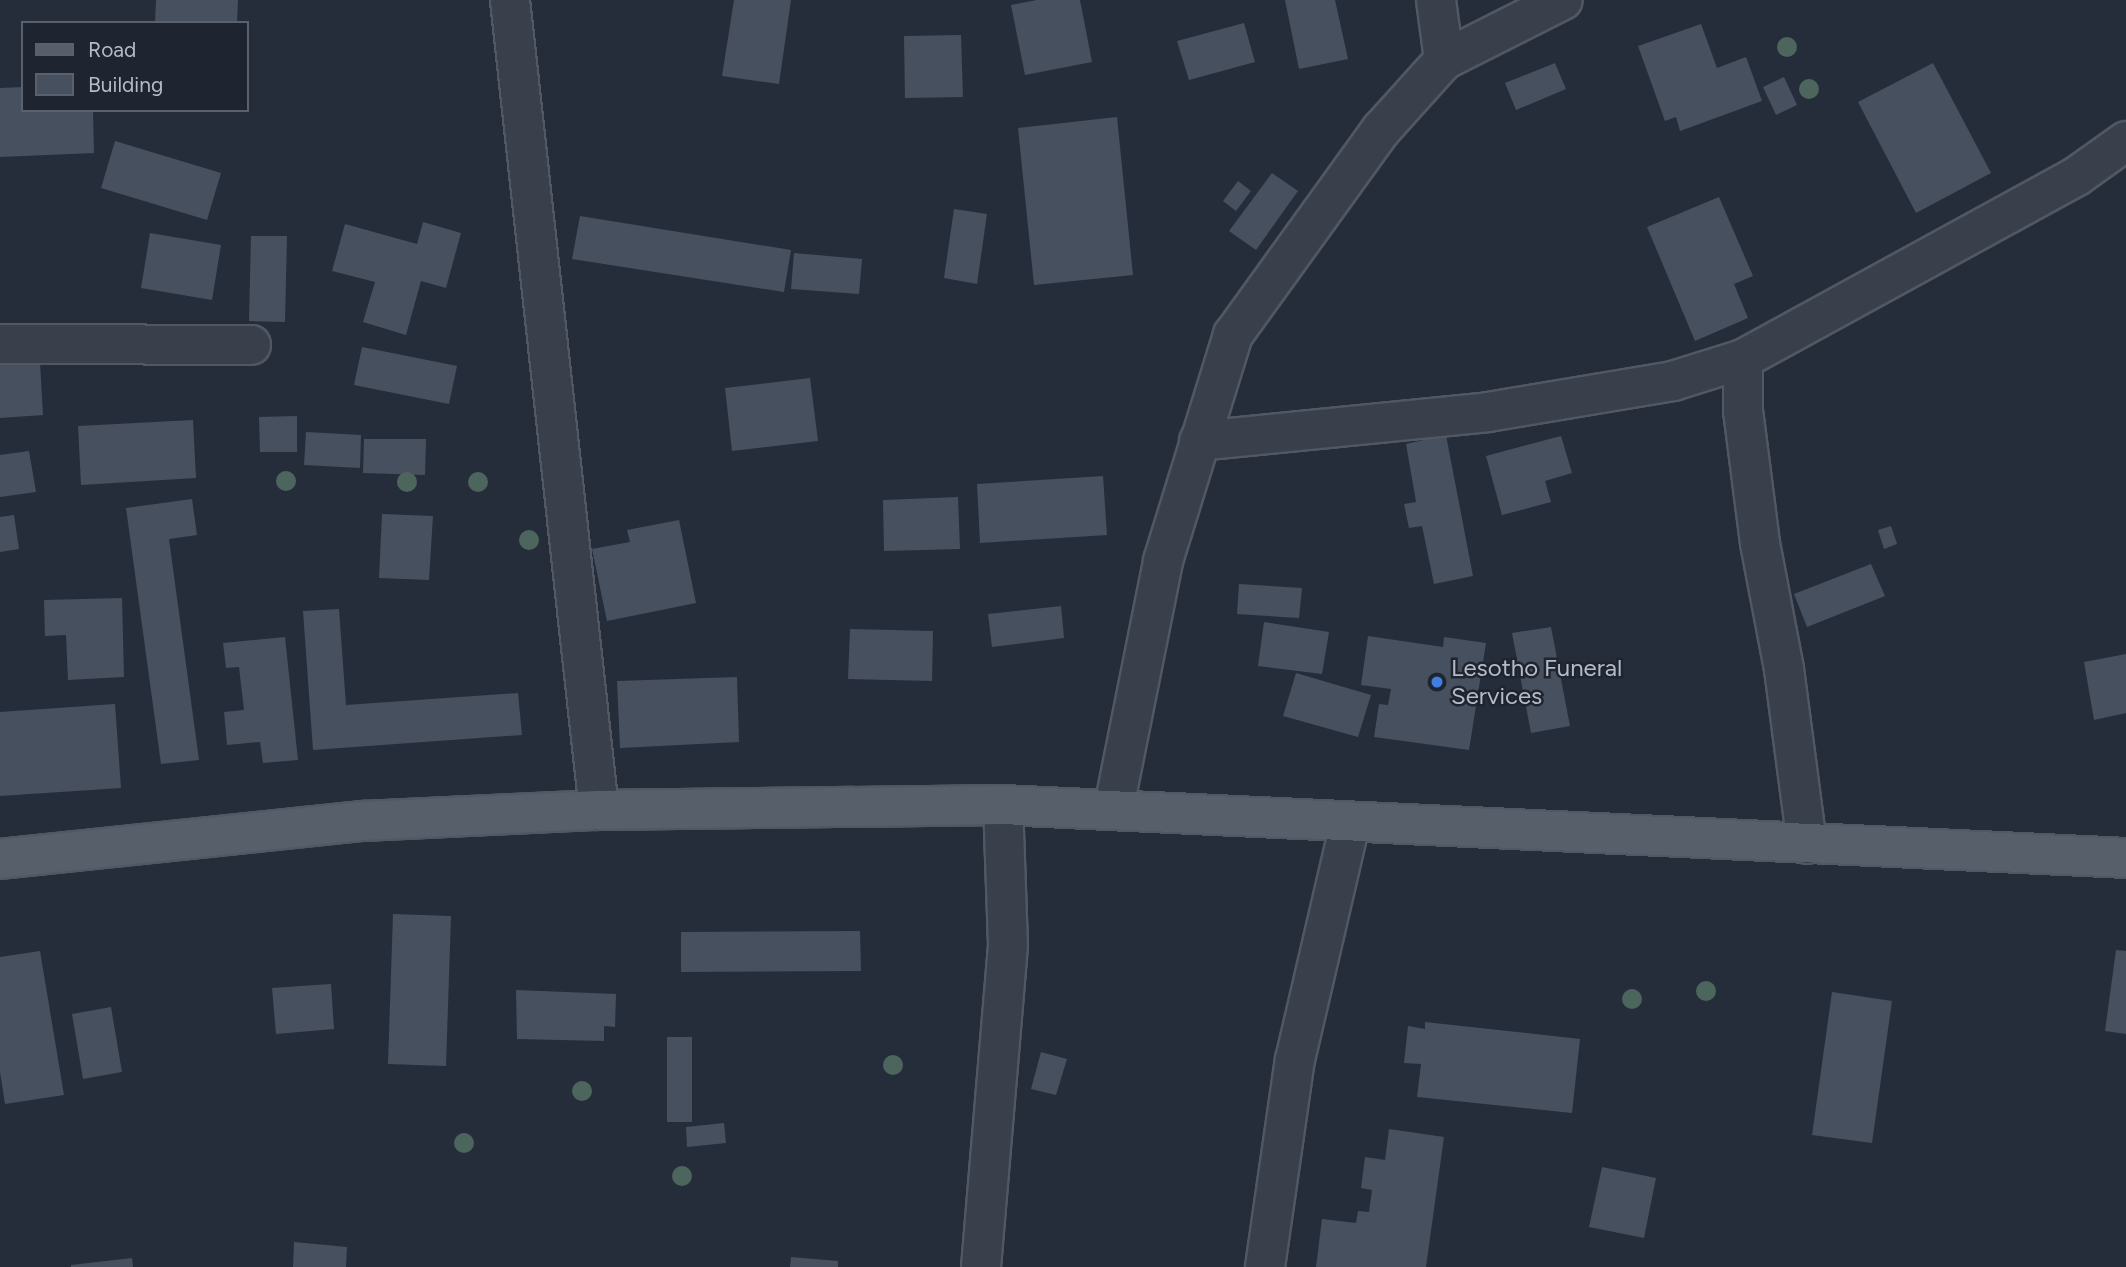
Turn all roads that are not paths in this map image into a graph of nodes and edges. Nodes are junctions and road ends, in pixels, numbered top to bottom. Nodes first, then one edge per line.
1 (510, 0) edge
2 (1436, 0) edge
3 (1563, 0) edge
4 (1444, 60) junction
5 (2126, 141) edge
6 (0, 344) edge
7 (251, 345) dead end
8 (1743, 359) junction
9 (1199, 441) junction
10 (1003, 805) junction
11 (1114, 807) junction
12 (598, 810) junction
13 (1350, 824) junction
14 (1807, 844) junction
15 (2126, 858) edge
16 (0, 859) edge
17 (981, 1267) edge
18 (1265, 1267) edge

1 - 12 street
2 - 4 street
3 - 4 street
4 - 9 street
5 - 8 street
6 - 7 street
8 - 9 street
8 - 14 street
9 - 11 street
10 - 11 main road
10 - 12 main road
10 - 17 street
11 - 13 main road
12 - 16 main road
13 - 14 main road
13 - 18 street
14 - 15 main road

